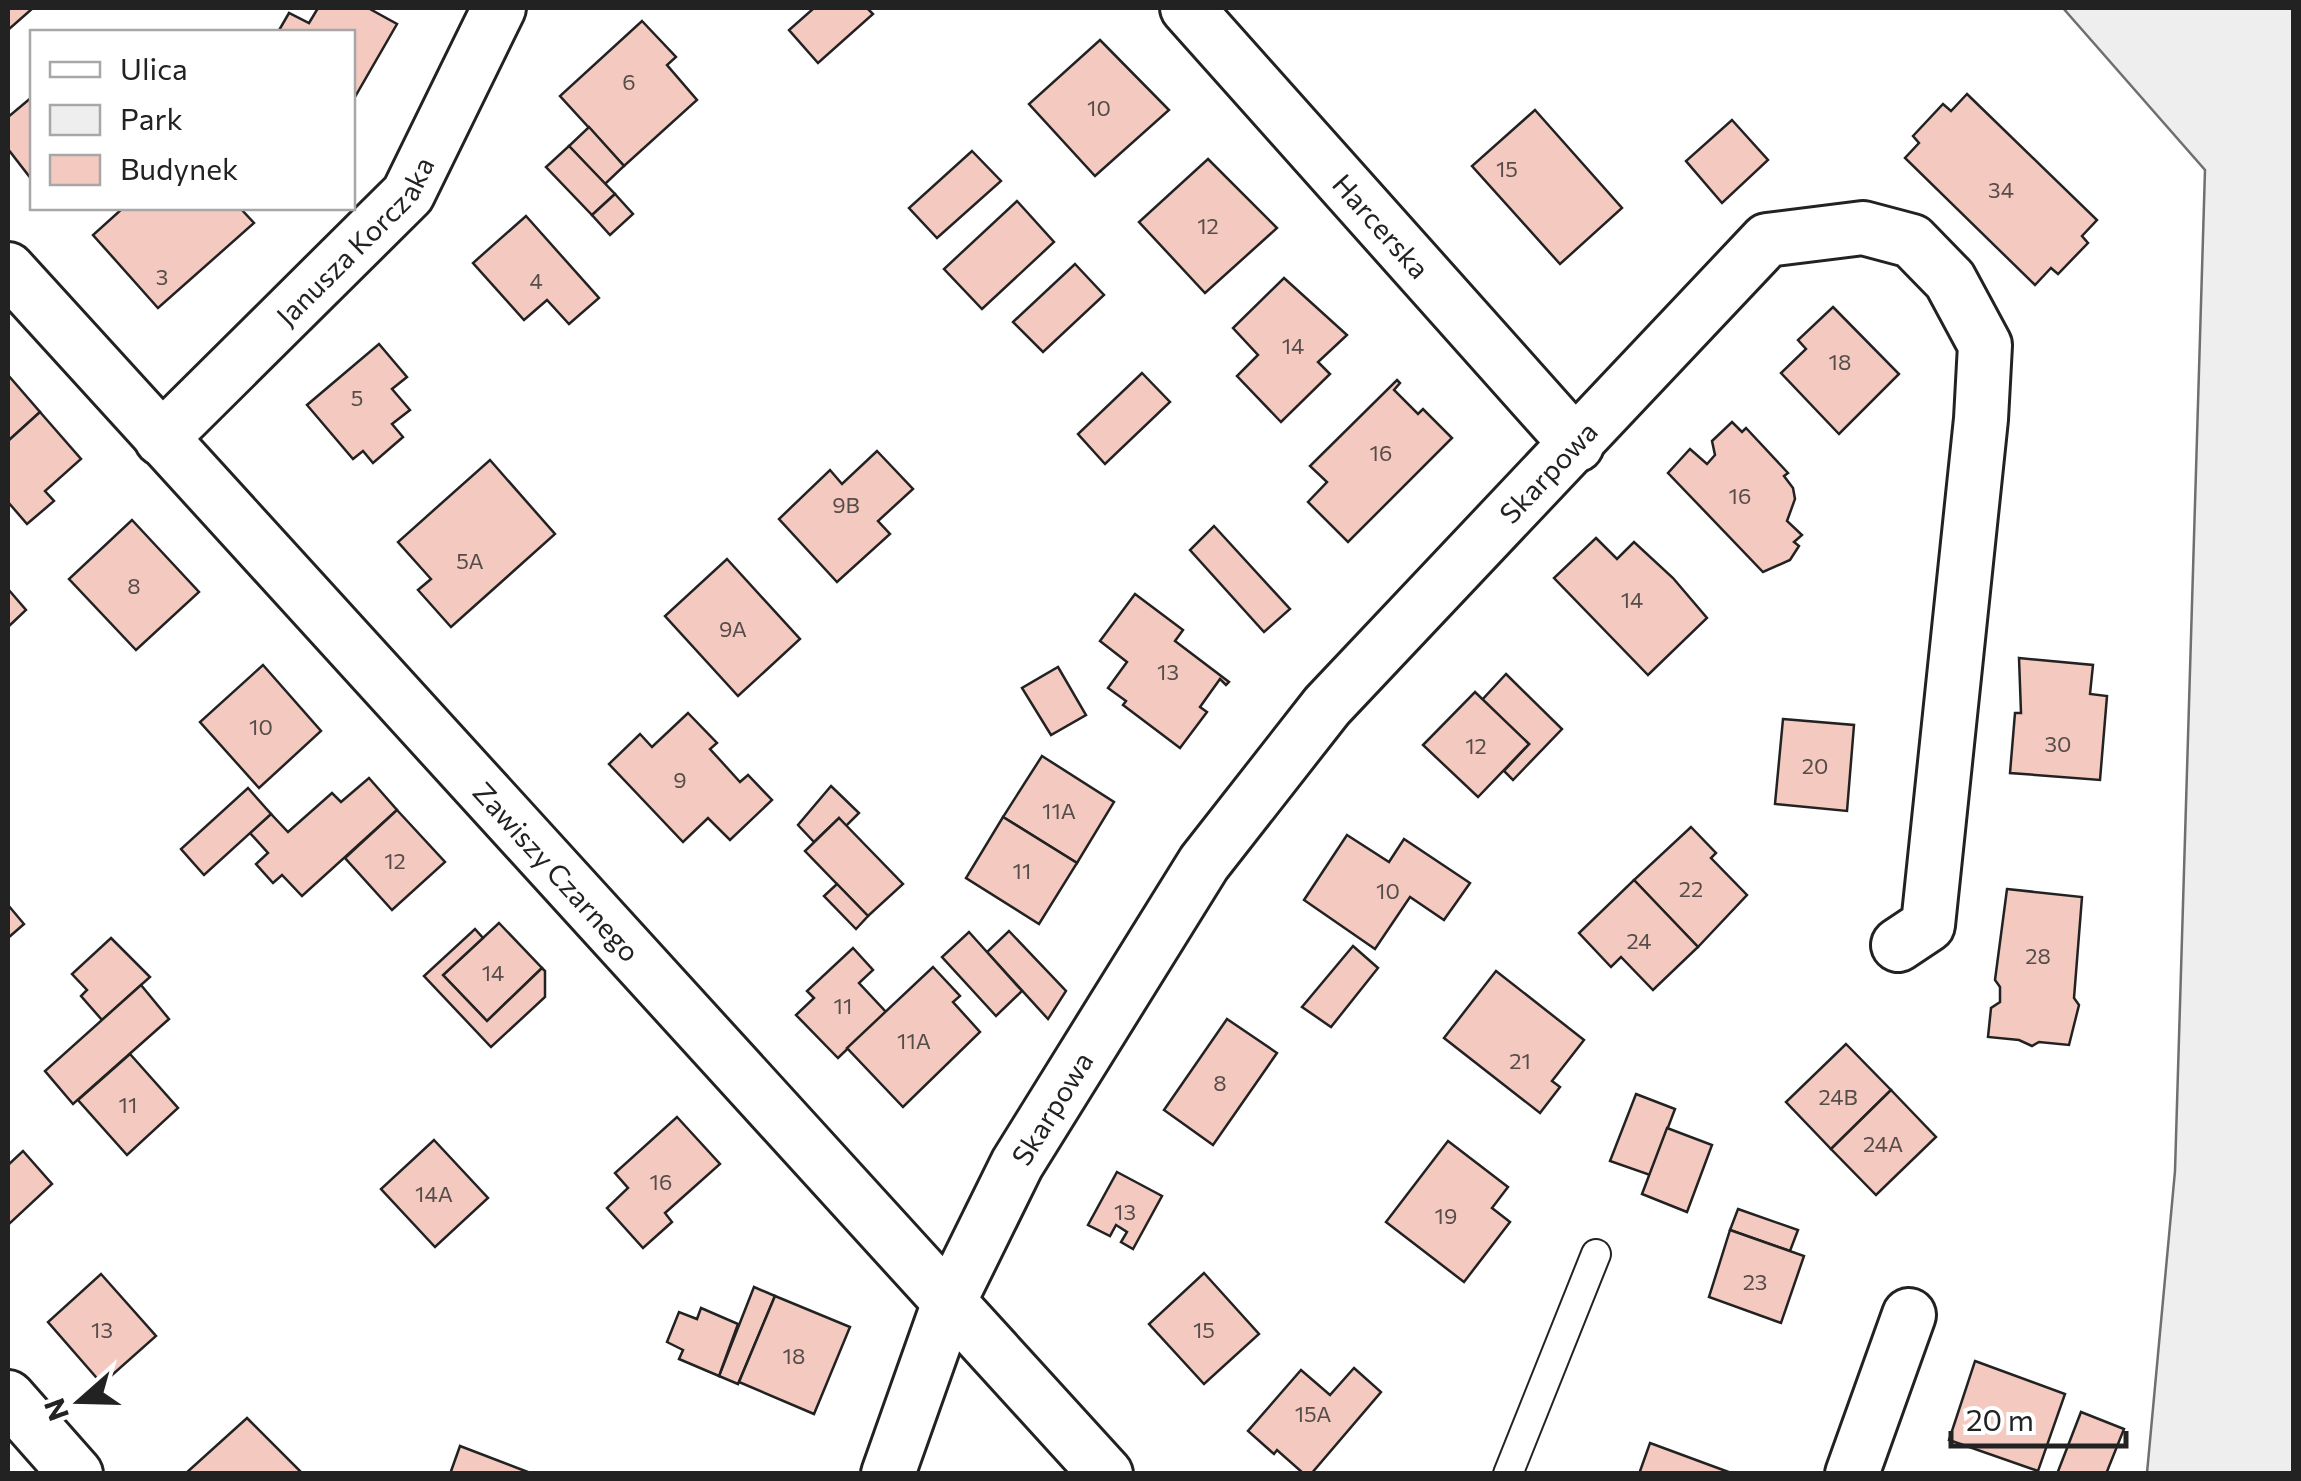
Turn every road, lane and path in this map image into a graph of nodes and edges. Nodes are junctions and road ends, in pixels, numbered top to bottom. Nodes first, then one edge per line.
1 (499, 8) edge
2 (1187, 8) edge
3 (8, 270) edge
4 (161, 439) junction
5 (1577, 444) junction
6 (1898, 945) dead end
7 (1596, 1254) dead end
8 (950, 1302) junction
9 (1909, 1315) dead end
10 (8, 1397) edge
11 (76, 1474) edge
12 (888, 1474) edge
13 (1106, 1474) edge
14 (1508, 1474) edge
15 (1852, 1474) edge

1 - 4 street, Janusza Korczaka
2 - 5 street, Harcerska
3 - 4 street, Zawiszy Czarnego
4 - 8 street, Zawiszy Czarnego
5 - 6 street, Skarpowa
5 - 8 street, Skarpowa
7 - 14 lane
8 - 12 street, Skarpowa
8 - 13 street, Zawiszy Czarnego
9 - 15 street
10 - 11 street

